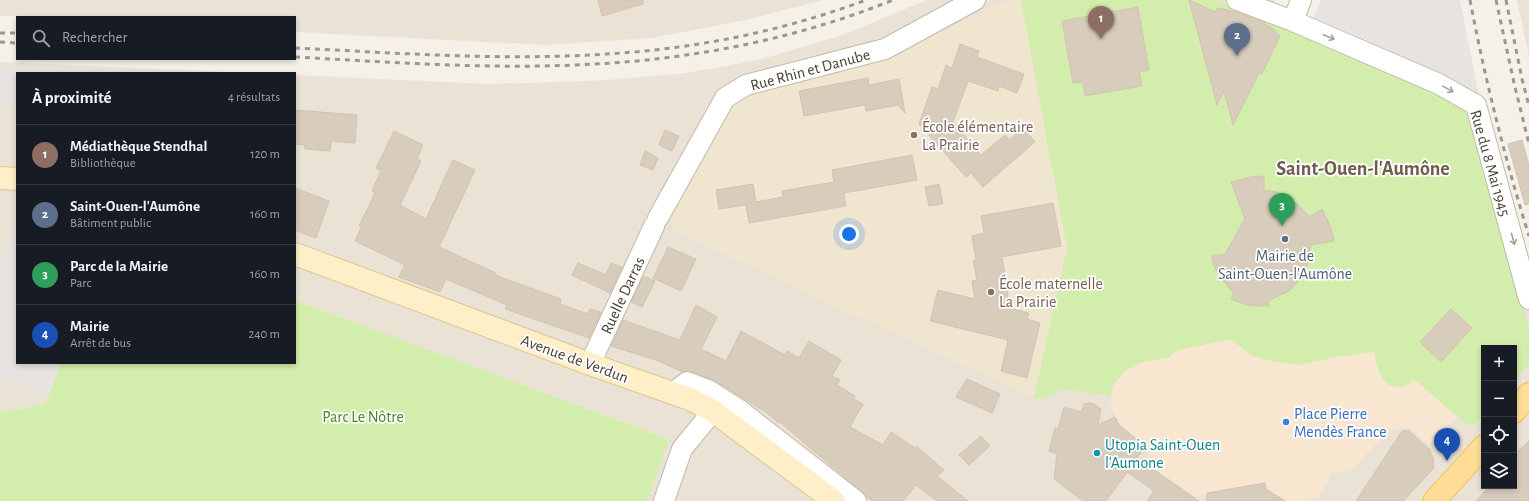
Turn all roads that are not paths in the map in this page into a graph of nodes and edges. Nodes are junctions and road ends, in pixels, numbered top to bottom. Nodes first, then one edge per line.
1 (975, 0) edge
2 (1237, 0) edge
3 (1301, 0) edge
4 (1293, 21) junction
5 (0, 178) edge
6 (16, 179) edge
7 (656, 222) joint
8 (296, 254) edge
9 (1529, 299) edge
10 (590, 364) junction
11 (673, 393) junction
12 (1529, 394) edge
13 (1517, 408) edge
14 (713, 411) junction
15 (1481, 449) edge
16 (668, 499) edge
17 (834, 501) edge
18 (856, 501) edge
19 (1434, 501) edge

1 - 7 street, Rue Rhin et Danube
2 - 4 street
3 - 4 street
4 -> 9 street, Rue du 8 Mai 1945
5 - 6 main road
7 - 10 street, Ruelle Darras
8 - 10 main road, Avenue de Verdun
10 - 11 main road, Avenue de Verdun
11 - 14 main road, Avenue de Verdun
11 - 18 street
12 - 13 main road
14 - 16 street
14 - 17 main road, Avenue de Verdun
15 - 19 main road

